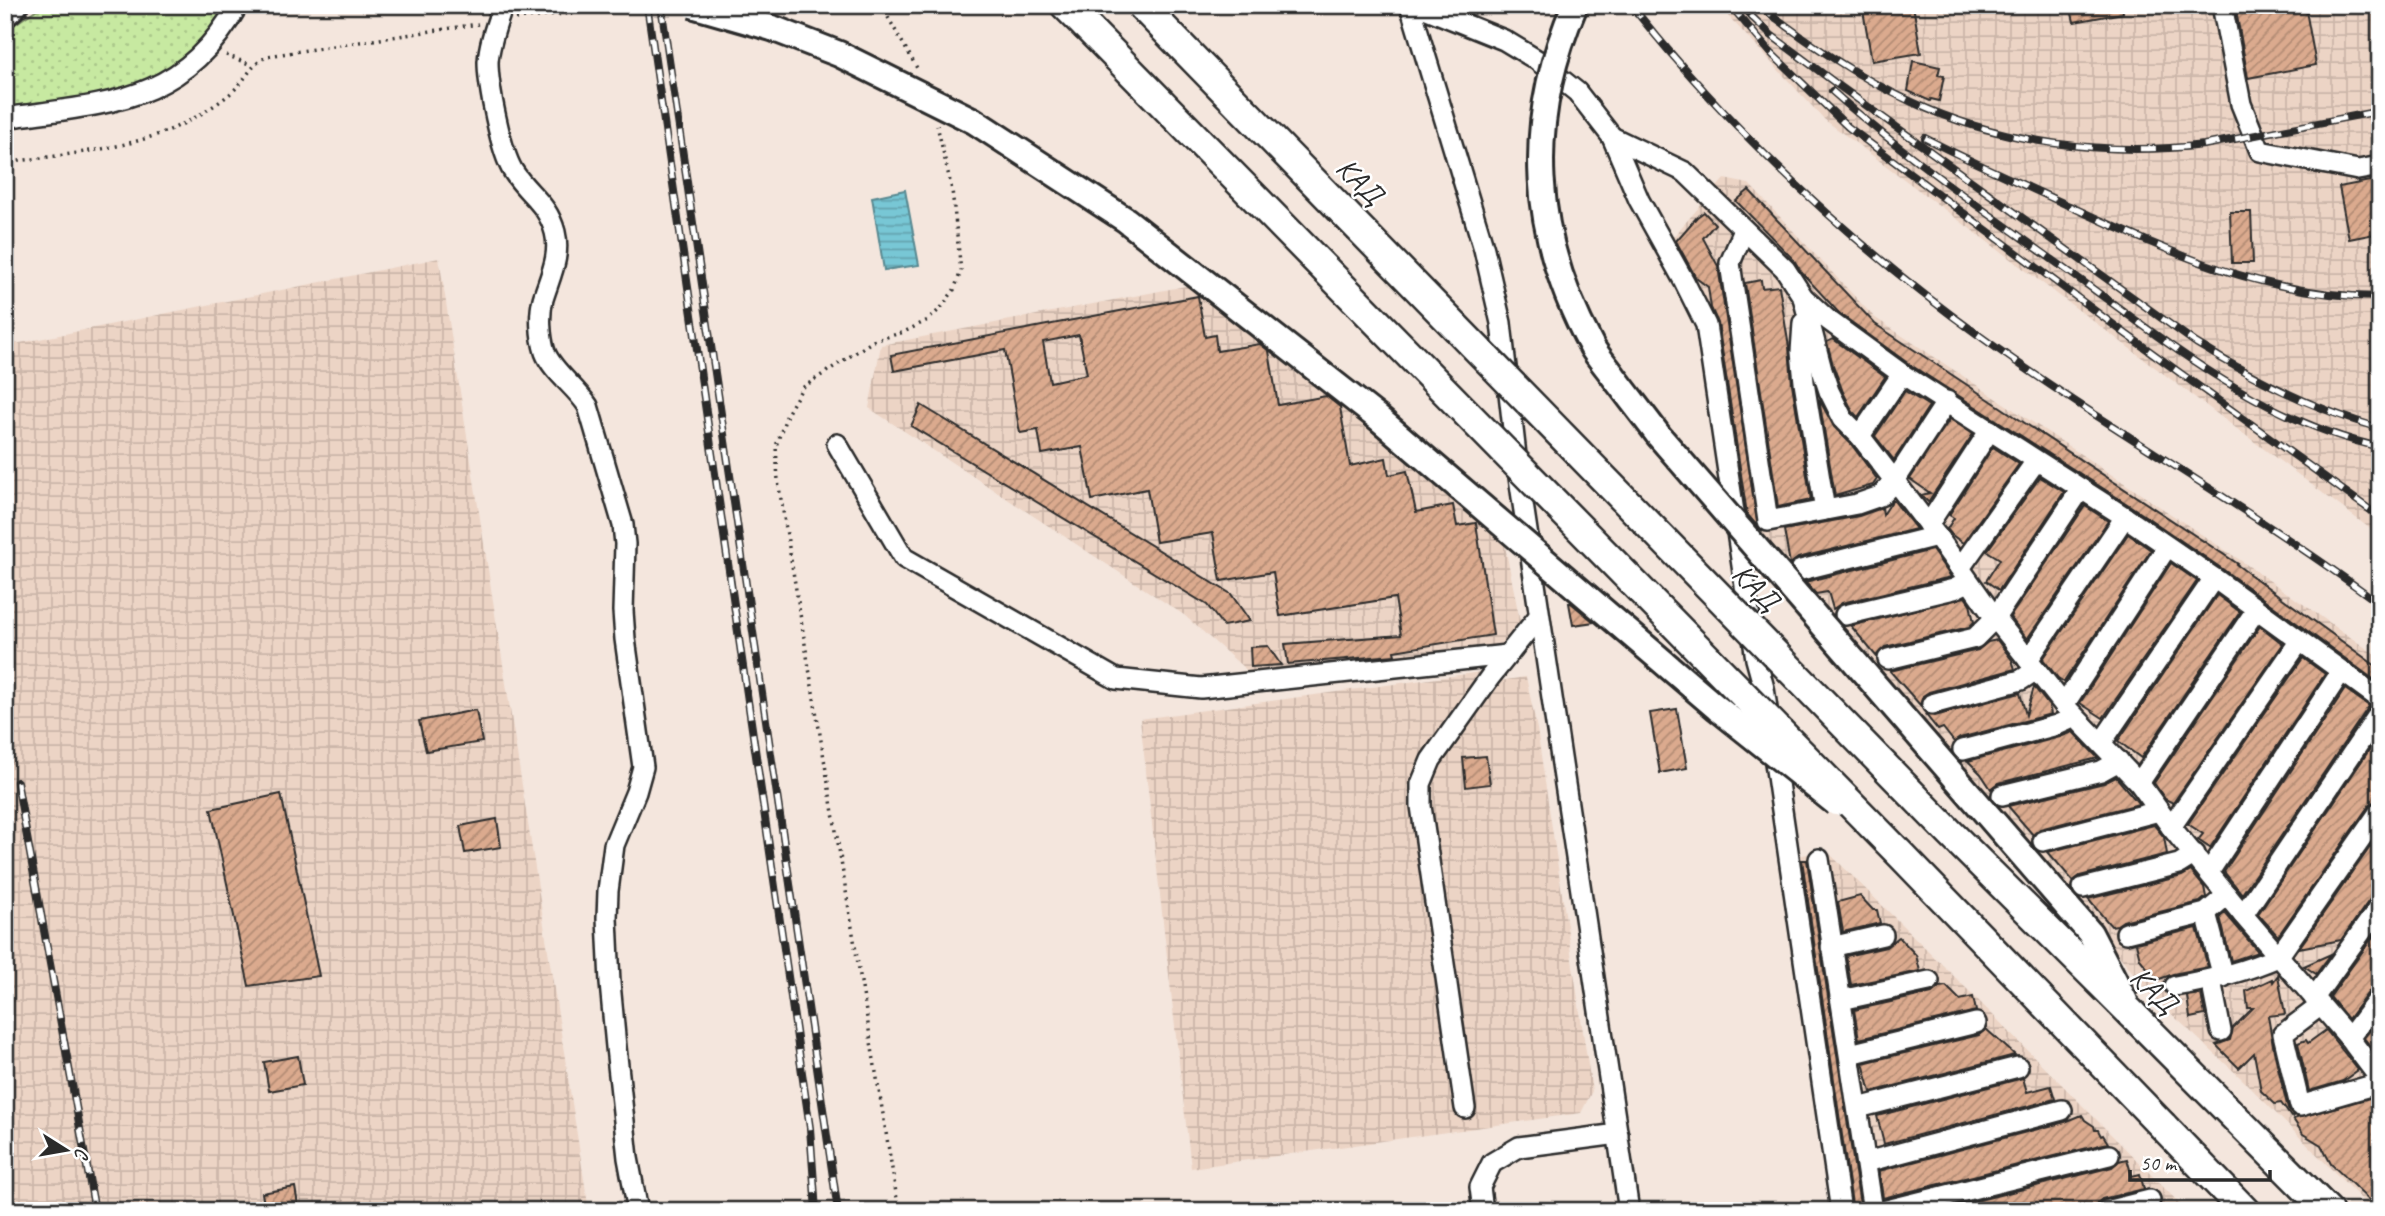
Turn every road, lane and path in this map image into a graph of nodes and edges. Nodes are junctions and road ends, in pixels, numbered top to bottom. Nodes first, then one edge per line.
1 (15, 5) edge
2 (238, 5) edge
3 (593, 5) edge
4 (692, 5) edge
5 (1065, 5) edge
6 (1141, 5) edge
7 (1410, 5) edge
8 (1417, 5) edge
9 (1575, 5) edge
10 (2222, 5) edge
11 (5, 13) edge
12 (500, 13) edge
13 (472, 25) dead end
14 (200, 56) junction
15 (253, 65) junction
16 (5, 118) edge
17 (1612, 137) junction
18 (5, 163) edge
19 (2380, 166) edge
20 (952, 190) dead end
21 (1744, 230) junction
22 (1803, 297) junction
23 (1902, 374) junction
24 (1947, 401) junction
25 (1990, 430) junction
26 (1860, 436) junction
27 (837, 444) dead end
28 (2036, 461) junction
29 (1894, 482) junction
30 (2081, 489) junction
31 (1825, 510) junction
32 (2124, 517) junction
33 (1933, 531) junction
34 (2167, 547) junction
35 (1801, 570) dead end
36 (1964, 575) junction
37 (2214, 578) junction
38 (2256, 610) junction
39 (1845, 615) dead end
40 (1539, 616) junction
41 (1995, 618) junction
42 (2299, 642) junction
43 (1507, 655) junction
44 (1888, 659) dead end
45 (2032, 665) junction
46 (2342, 672) junction
47 (2380, 699) edge
48 (1932, 704) dead end
49 (2070, 711) junction
50 (2380, 712) edge
51 (2102, 742) junction
52 (1963, 750) dead end
53 (2119, 761) junction
54 (2140, 783) junction
55 (2002, 795) dead end
56 (2380, 811) edge
57 (2165, 819) junction
58 (2043, 841) dead end
59 (2195, 854) junction
60 (1902, 856) junction
61 (1819, 859) dead end
62 (2209, 872) junction
63 (2084, 888) dead end
64 (2227, 895) junction
65 (2380, 906) edge
66 (2206, 913) junction
67 (2243, 915) junction
68 (2126, 933) dead end
69 (1883, 935) dead end
70 (1831, 947) junction
71 (2278, 957) junction
72 (2217, 979) junction
73 (1930, 981) dead end
74 (2175, 985) dead end
75 (2380, 997) edge
76 (1841, 1000) junction
77 (2317, 1002) junction
78 (2132, 1014) junction
79 (1976, 1023) dead end
80 (2221, 1031) dead end
81 (2349, 1038) junction
82 (1850, 1054) junction
83 (2018, 1067) dead end
84 (2380, 1081) edge
85 (1465, 1108) dead end
86 (1858, 1108) junction
87 (2062, 1110) dead end
88 (1618, 1134) junction
89 (2109, 1154) dead end
90 (1866, 1162) junction
91 (2150, 1200) dead end
92 (638, 1211) edge
93 (899, 1211) edge
94 (1483, 1211) edge
95 (1629, 1211) edge
96 (1841, 1211) edge
97 (1874, 1211) edge
98 (1883, 1211) edge
99 (2106, 1211) edge
100 (2245, 1211) edge
101 (2328, 1211) edge

1 - 11 main road
2 - 14 street
3 - 12 path
4 - 60 main road, bridge
5 - 60 highway, bridge
6 - 78 highway, КАД, bridge
7 - 40 street
8 - 17 street
9 - 78 main road, bridge
10 - 19 street
12 - 92 street
13 - 15 path
14 - 15 path
14 - 16 street
15 - 18 path
17 - 21 street
17 - 96 street
20 - 93 path
21 - 22 street
21 - 31 street
22 - 23 street
22 - 26 street
22 - 31 street
23 - 24 street
23 - 26 street
24 - 25 street
24 - 29 street
25 - 28 street
25 - 33 street
26 - 29 street
27 - 43 street
28 - 30 street
28 - 36 street
29 - 31 street
29 - 33 street
30 - 32 street
30 - 41 street
32 - 34 street
32 - 45 street
33 - 35 street
33 - 36 street
34 - 37 street
34 - 49 street
36 - 39 street
36 - 41 street
37 - 38 street
37 - 51 street
38 - 42 street
38 - 54 street
40 - 43 street
40 - 88 street
41 - 44 street
41 - 45 street
42 - 46 street
42 - 57 street
43 - 85 street
45 - 48 street
45 - 49 street
46 - 47 street
46 - 62 street
49 - 51 street
49 - 52 street
50 - 67 street
51 - 53 street
53 - 54 street
53 - 55 street
54 - 57 street
56 - 71 street
57 - 58 street
57 - 59 street
59 - 62 street
59 - 63 street
60 - 100 highway, bridge
61 - 70 street
62 - 64 street
64 - 66 street
64 - 67 street
65 - 77 street
66 - 68 street
66 - 72 street
67 - 71 street
69 - 70 street
70 - 76 street
71 - 72 street
71 - 77 street
72 - 74 street
72 - 80 street
73 - 76 street
75 - 81 street
76 - 82 street
77 - 81 street
77 - 84 street
78 - 101 highway, КАД
79 - 82 street
81 - 84 street
82 - 86 street
83 - 86 street
86 - 90 street
87 - 90 street
88 - 94 street
88 - 95 street
89 - 98 street
90 - 97 street
91 - 99 street

